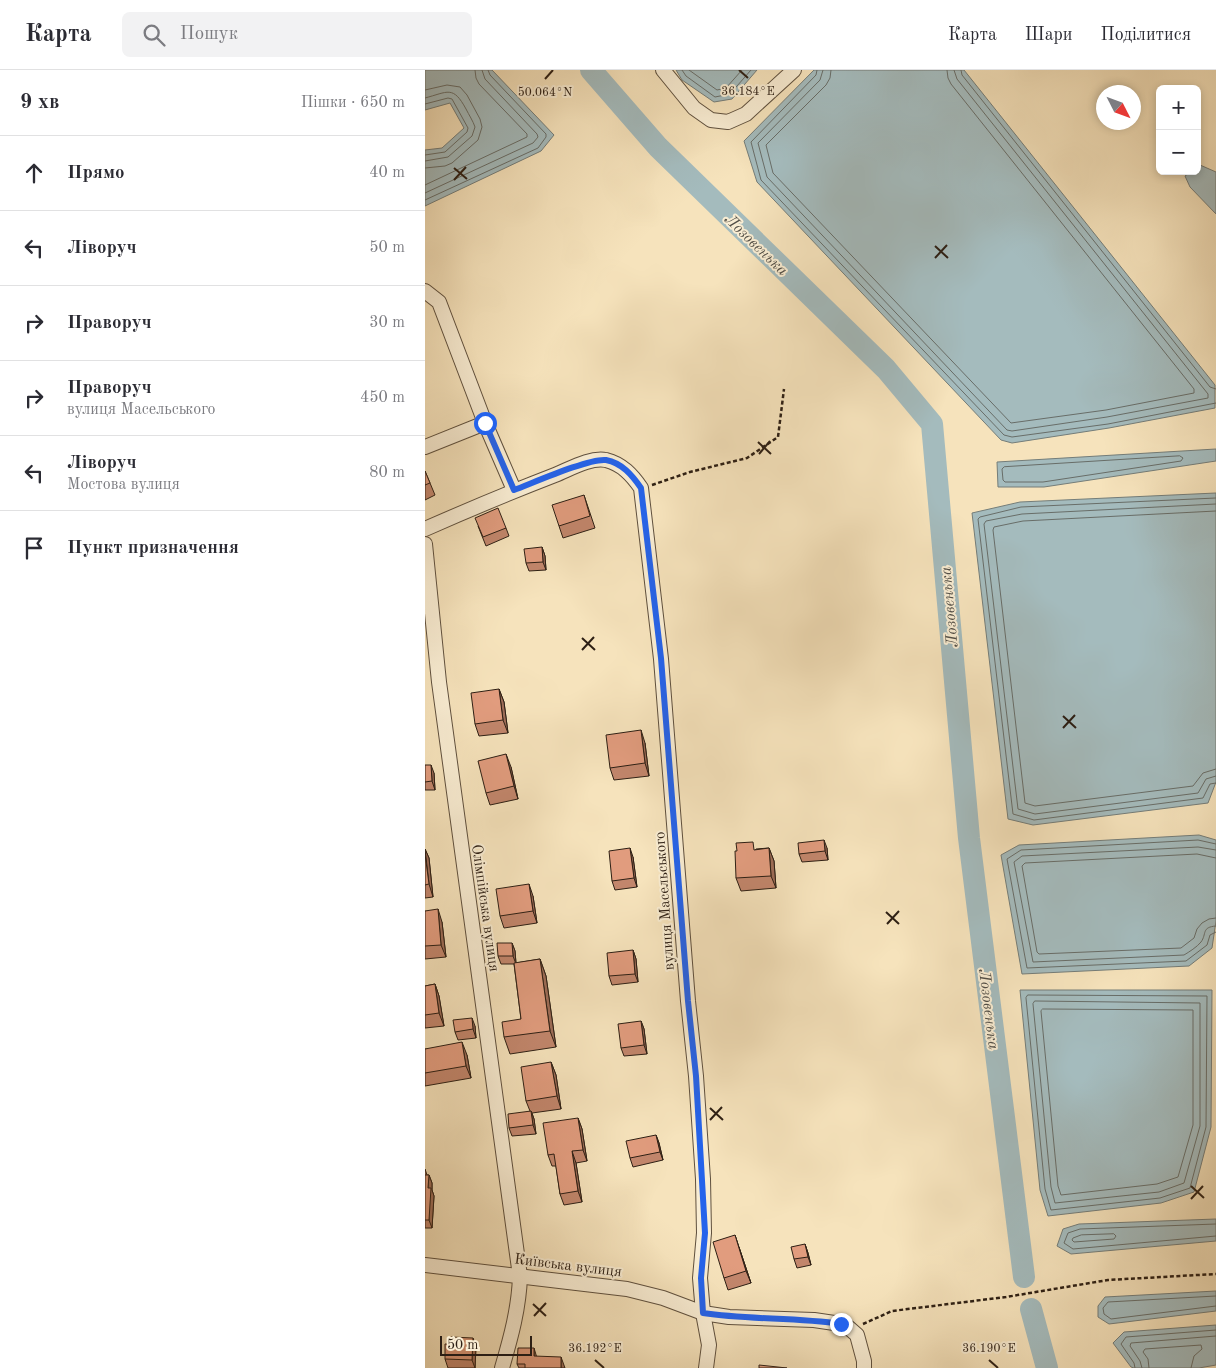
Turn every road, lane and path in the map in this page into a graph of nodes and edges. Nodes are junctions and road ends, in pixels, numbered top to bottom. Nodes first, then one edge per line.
1 (663, 70) edge
2 (794, 70) edge
3 (425, 292) edge
4 (784, 389) dead end
5 (485, 423) junction
6 (425, 447) edge
7 (641, 488) junction
8 (514, 490) junction
9 (425, 529) edge
10 (425, 544) edge
11 (425, 1265) edge
12 (1216, 1274) edge
13 (520, 1276) junction
14 (703, 1313) junction
15 (849, 1328) junction
16 (502, 1368) edge
17 (706, 1368) edge
18 (865, 1368) edge

1 - 2 street
3 - 5 street
4 - 7 path
5 - 6 street
5 - 8 street
7 - 8 street
7 - 14 street, вулиця Масельського
8 - 9 street
10 - 13 street, Олімпійська вулиця
11 - 13 street, Київська вулиця
12 - 15 path
13 - 14 street, Київська вулиця
13 - 16 street, Олімпійська вулиця
14 - 15 street, Київська вулиця
14 - 17 street, вулиця Масельського
15 - 18 street

